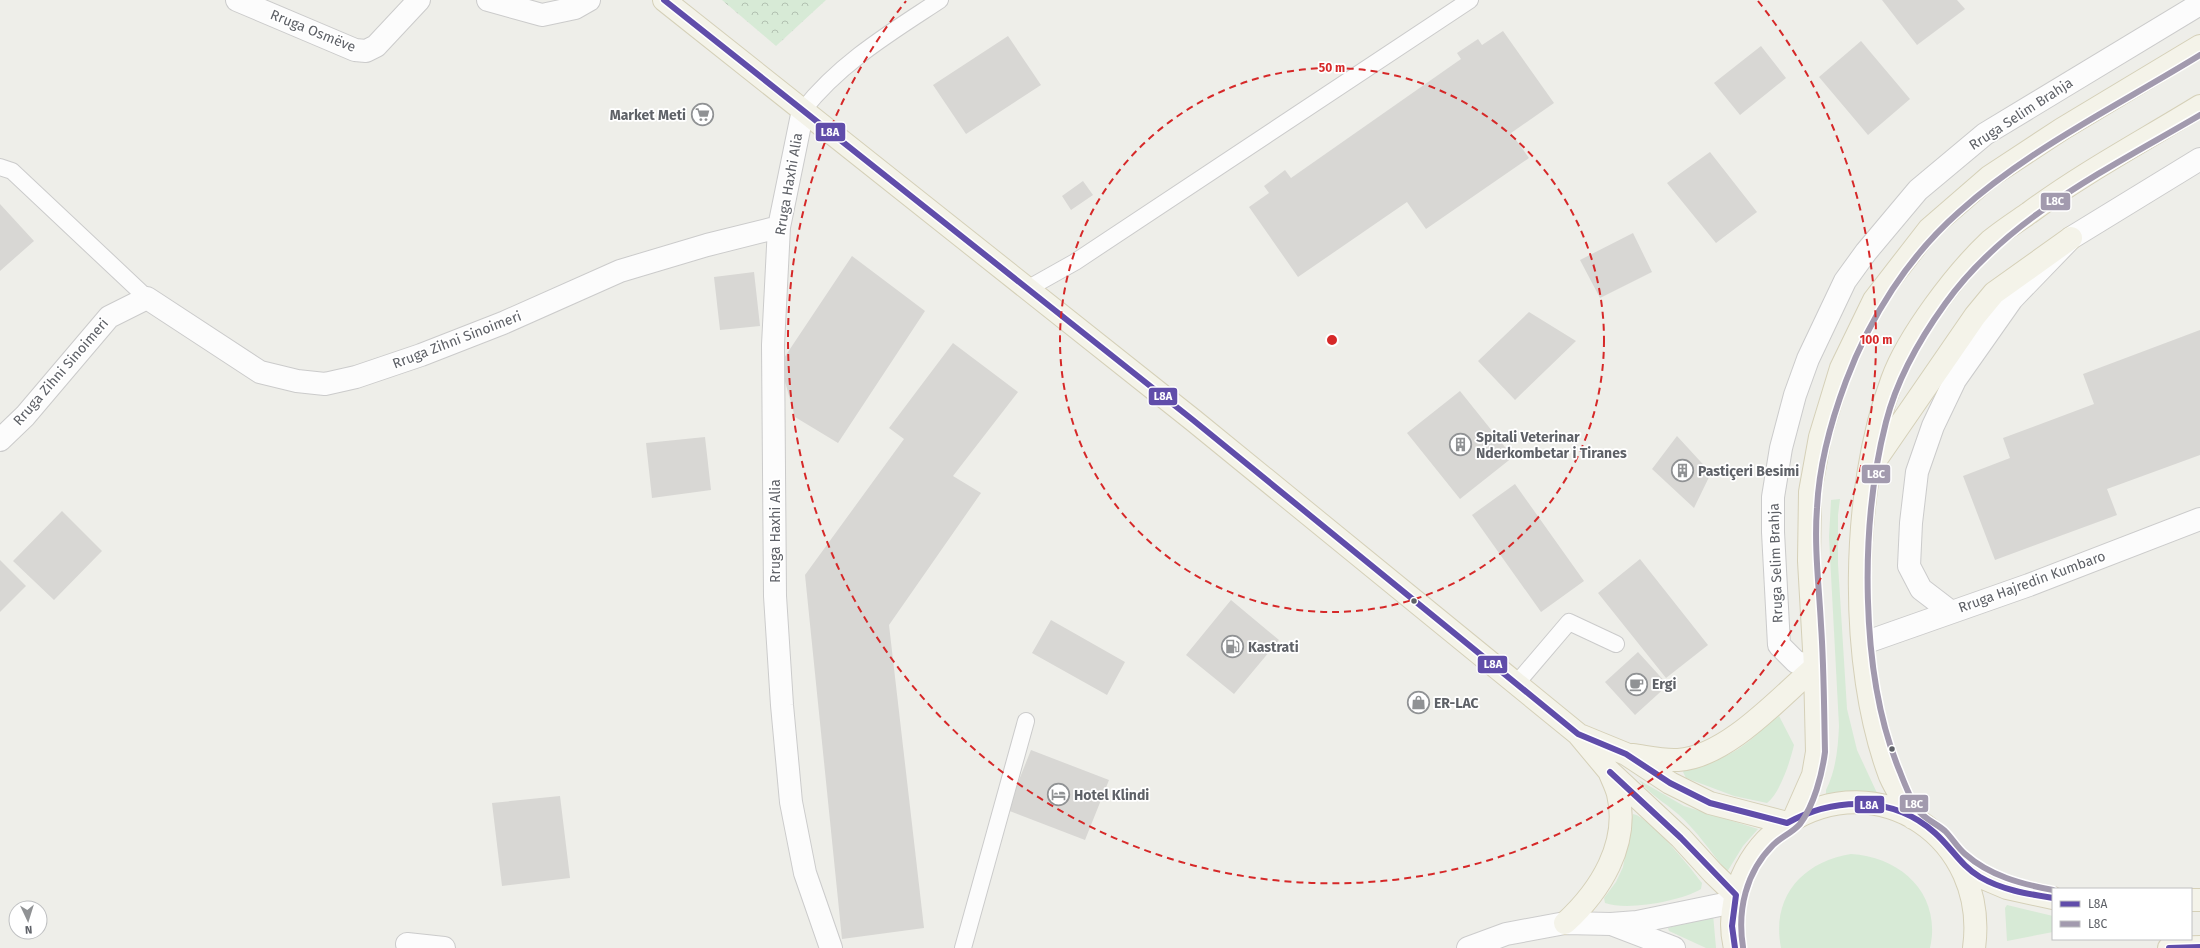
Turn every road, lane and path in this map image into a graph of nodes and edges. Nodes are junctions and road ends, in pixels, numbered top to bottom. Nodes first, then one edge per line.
1 (418, 0) edge
2 (488, 0) edge
3 (589, 0) edge
4 (664, 0) edge
5 (940, 0) edge
6 (1470, 0) edge
7 (240, 1) edge
8 (2200, 4) edge
9 (2200, 46) edge
10 (2200, 106) edge
11 (802, 110) junction
12 (2200, 159) edge
13 (0, 167) edge
14 (779, 227) junction
15 (2071, 238) junction
16 (1027, 290) junction
17 (146, 298) junction
18 (0, 440) edge
19 (1868, 471) junction
20 (2200, 520) edge
21 (1951, 612) junction
22 (1864, 643) junction
23 (1616, 644) dead end
24 (1816, 666) junction
25 (1517, 683) junction
26 (1026, 721) dead end
27 (1578, 734) junction
28 (1626, 754) junction
29 (1608, 770) junction
30 (1913, 818) junction
31 (1791, 821) junction
32 (1956, 858) junction
33 (1735, 898) junction
34 (2052, 898) edge
35 (1565, 924) junction
36 (1611, 924) junction
37 (408, 944) dead end
38 (2200, 947) edge
39 (444, 948) edge
40 (832, 948) edge
41 (963, 948) edge
42 (1468, 948) edge
43 (1674, 948) edge
44 (1735, 948) edge
45 (1974, 948) edge
46 (2169, 948) edge

1 - 7 street, Rruga Osmëve
2 - 3 street
4 - 11 main road
5 - 11 lane
6 - 16 lane
8 - 24 street, Rruga Selim Brahja
9 - 24 main road
10 - 19 main road
11 - 14 street, Rruga Haxhi Alia
11 - 16 main road
12 - 15 street
13 - 17 lane, Rruga Zihni Sinoimeri
14 - 17 street, Rruga Zihni Sinoimeri
14 - 40 street, Rruga Haxhi Alia
15 - 19 main road
15 - 21 street
16 - 25 main road
17 - 18 street, Rruga Zihni Sinoimeri
19 - 22 main road
20 - 21 street, Rruga Hajredin Kumbaro
21 - 22 street, Rruga Hajredin Kumbaro
22 - 30 main road
23 - 25 lane
24 - 28 main road
24 - 31 main road
25 - 27 main road
26 - 41 lane
27 - 28 main road
27 - 29 main road
28 - 31 main road
29 - 33 main road
29 - 35 main road
30 - 31 main road
30 - 32 main road
31 - 33 main road
32 - 34 main road
32 - 45 main road
33 - 36 street
33 - 44 main road
35 - 36 street
35 - 42 street
36 - 43 street
37 - 39 street
38 - 46 main road

